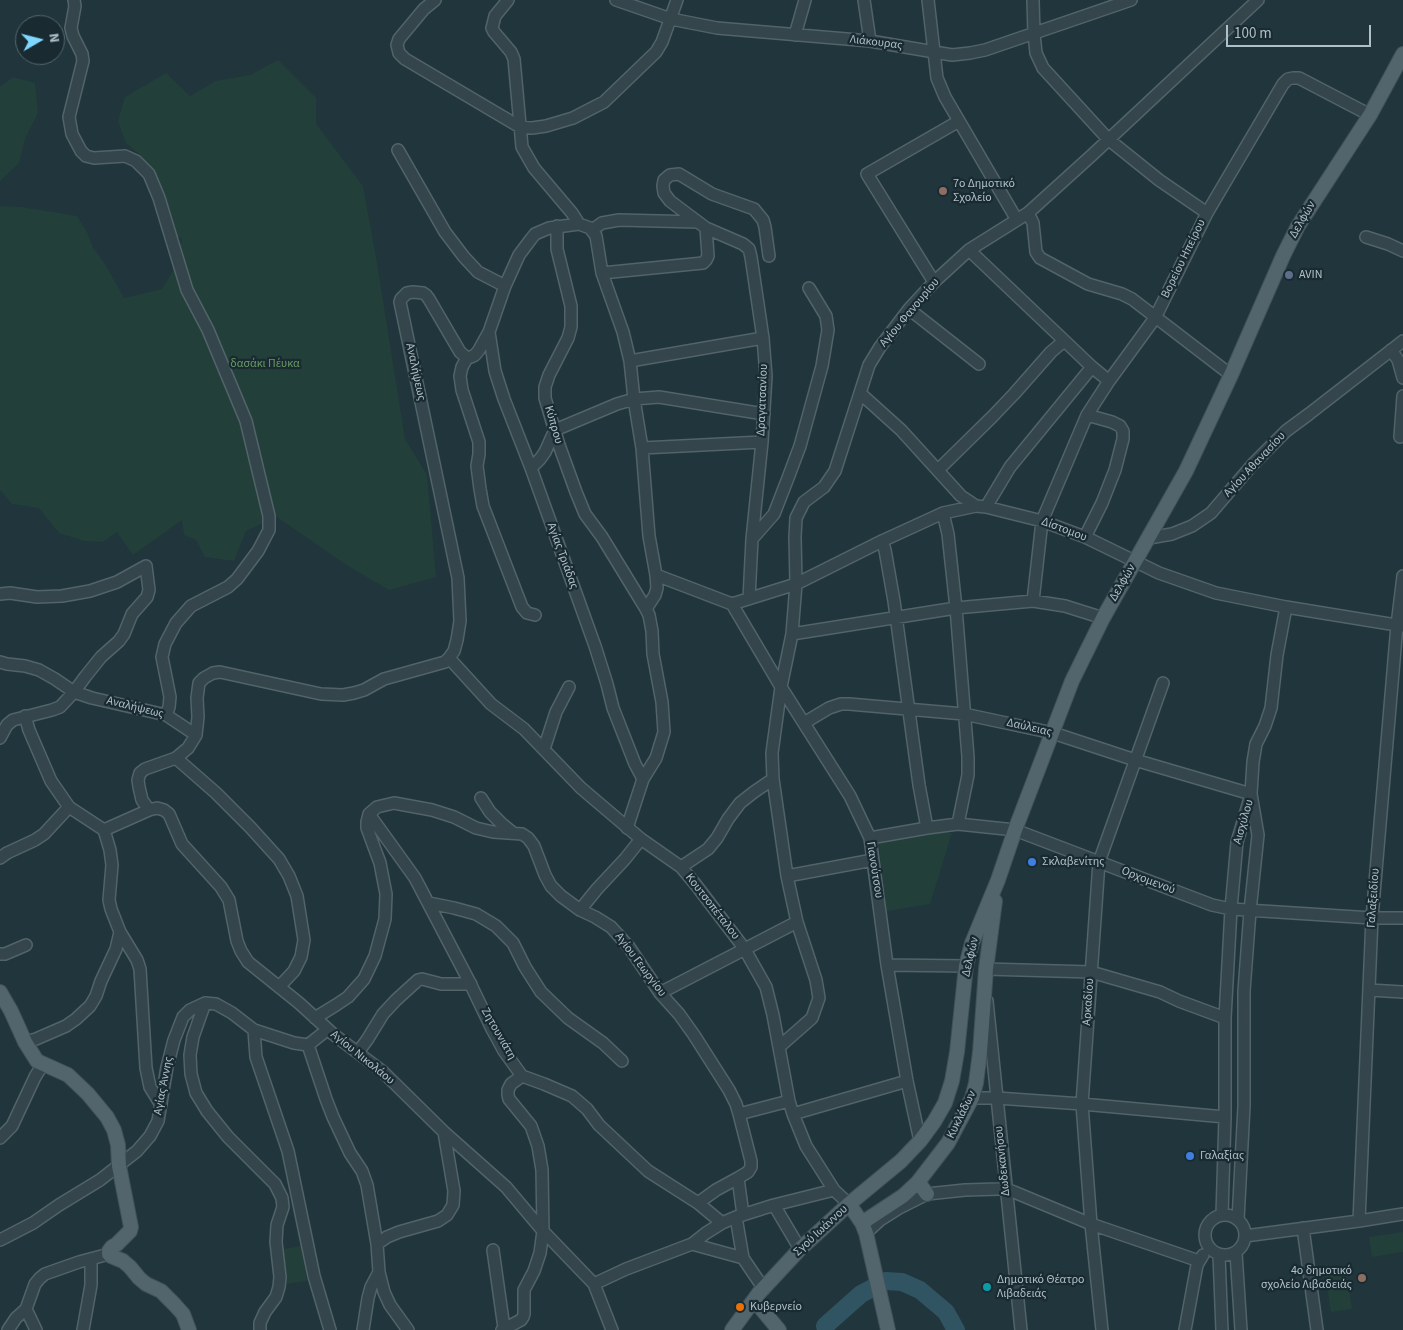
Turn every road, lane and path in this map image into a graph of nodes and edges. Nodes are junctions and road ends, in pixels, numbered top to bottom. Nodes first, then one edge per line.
1 (74, 0) edge
2 (435, 0) edge
3 (508, 0) edge
4 (616, 0) edge
5 (677, 0) edge
6 (805, 0) edge
7 (864, 0) edge
8 (928, 0) edge
9 (1033, 0) edge
10 (1131, 0) edge
11 (1258, 0) edge
12 (671, 19) junction
13 (1034, 34) junction
14 (795, 35) junction
15 (870, 41) junction
16 (934, 52) junction
17 (1403, 54) edge
18 (1370, 115) junction
19 (959, 121) junction
20 (520, 127) junction
21 (1108, 139) junction
22 (398, 150) dead end
23 (1028, 213) junction
24 (1207, 213) junction
25 (1017, 220) junction
26 (579, 224) junction
27 (702, 225) junction
28 (557, 226) junction
29 (592, 230) junction
30 (1366, 237) dead end
31 (969, 250) junction
32 (1403, 251) edge
33 (769, 256) dead end
34 (602, 273) junction
35 (934, 282) junction
36 (505, 286) junction
37 (809, 288) dead end
38 (909, 309) junction
39 (1155, 318) junction
40 (489, 332) junction
41 (763, 338) junction
42 (1064, 341) junction
43 (1403, 341) edge
44 (1391, 350) junction
45 (467, 358) junction
46 (630, 362) junction
47 (980, 364) dead end
48 (1092, 367) junction
49 (1232, 375) junction
50 (1403, 378) edge
51 (1109, 381) junction
52 (861, 394) junction
53 (1403, 396) edge
54 (634, 399) junction
55 (764, 414) junction
56 (1087, 415) junction
57 (555, 430) junction
58 (1400, 438) dead end
59 (762, 442) junction
60 (642, 448) junction
61 (531, 468) junction
62 (938, 470) junction
63 (980, 506) junction
64 (943, 513) junction
65 (1042, 521) junction
66 (1085, 537) junction
67 (1149, 538) junction
68 (752, 539) junction
69 (882, 541) junction
70 (1136, 561) junction
71 (656, 575) junction
72 (1403, 576) edge
73 (796, 584) junction
74 (0, 594) edge
75 (749, 599) junction
76 (1033, 601) junction
77 (732, 604) junction
78 (1286, 607) junction
79 (956, 608) junction
80 (646, 609) junction
81 (535, 615) dead end
82 (896, 617) junction
83 (1103, 618) junction
84 (1400, 626) edge
85 (792, 634) junction
86 (449, 658) junction
87 (0, 662) edge
88 (1163, 684) dead end
89 (568, 686) dead end
90 (781, 687) junction
91 (74, 692) junction
92 (908, 709) junction
93 (964, 714) junction
94 (166, 715) junction
95 (25, 716) junction
96 (804, 723) junction
97 (1053, 733) junction
98 (196, 735) junction
99 (0, 738) edge
100 (544, 749) junction
101 (176, 758) junction
102 (1135, 760) junction
103 (643, 779) junction
104 (773, 780) junction
105 (1251, 794) junction
106 (481, 798) dead end
107 (69, 807) junction
108 (149, 810) junction
109 (370, 814) junction
110 (958, 824) junction
111 (627, 828) junction
112 (926, 828) junction
113 (104, 830) junction
114 (1015, 830) junction
115 (514, 833) junction
116 (870, 838) junction
117 (641, 839) junction
118 (0, 858) edge
119 (873, 860) junction
120 (1099, 862) junction
121 (681, 867) junction
122 (787, 876) junction
123 (998, 880) junction
124 (428, 903) junction
125 (1231, 909) junction
126 (580, 910) junction
127 (1250, 911) junction
128 (1372, 918) junction
129 (1403, 918) edge
130 (797, 922) junction
131 (120, 932) junction
132 (26, 945) dead end
133 (744, 948) junction
134 (0, 954) edge
135 (888, 965) junction
136 (966, 966) junction
137 (986, 969) junction
138 (1091, 972) junction
139 (470, 984) junction
140 (279, 987) junction
141 (1369, 990) junction
142 (0, 992) edge
143 (1403, 992) edge
144 (660, 993) junction
145 (984, 994) junction
146 (205, 1004) junction
147 (315, 1018) junction
148 (1225, 1018) junction
149 (254, 1030) junction
150 (328, 1030) junction
151 (25, 1042) junction
152 (308, 1045) junction
153 (779, 1047) junction
154 (358, 1052) junction
155 (622, 1061) dead end
156 (43, 1064) junction
157 (522, 1076) junction
158 (907, 1081) junction
159 (972, 1098) junction
160 (997, 1098) junction
161 (789, 1101) junction
162 (1082, 1104) junction
163 (161, 1105) junction
164 (739, 1114) junction
165 (793, 1114) junction
166 (1224, 1117) junction
167 (444, 1132) junction
168 (0, 1138) edge
169 (920, 1141) junction
170 (119, 1166) junction
171 (738, 1178) junction
172 (918, 1182) junction
173 (1006, 1189) junction
174 (834, 1190) junction
175 (927, 1194) junction
176 (698, 1203) junction
177 (849, 1204) junction
178 (774, 1205) junction
179 (1403, 1214) edge
180 (1222, 1215) junction
181 (739, 1216) junction
182 (1238, 1220) junction
183 (1359, 1221) junction
184 (722, 1223) junction
185 (1091, 1224) junction
186 (864, 1228) junction
187 (1303, 1228) junction
188 (544, 1231) junction
189 (1245, 1236) junction
190 (0, 1240) edge
191 (377, 1244) junction
192 (692, 1244) junction
193 (1207, 1244) junction
194 (800, 1249) junction
195 (493, 1250) dead end
196 (1236, 1253) junction
197 (109, 1254) junction
198 (1219, 1255) junction
199 (743, 1258) junction
200 (90, 1259) junction
201 (1194, 1259) junction
202 (379, 1272) junction
203 (594, 1284) junction
204 (764, 1289) junction
205 (754, 1300) junction
206 (26, 1310) junction
207 (503, 1329) edge
208 (8, 1330) edge
209 (36, 1330) edge
210 (83, 1330) edge
211 (188, 1330) edge
212 (260, 1330) edge
213 (330, 1330) edge
214 (363, 1330) edge
215 (408, 1330) edge
216 (612, 1330) edge
217 (732, 1330) edge
218 (779, 1330) edge
219 (888, 1330) edge
220 (1021, 1330) edge
221 (1102, 1330) edge
222 (1185, 1330) edge
223 (1222, 1330) edge
224 (1241, 1330) edge
225 (1317, 1330) edge

1 - 94 street
2 - 20 street
3 - 20 street
4 - 12 street, Λιάκουρας
5 - 12 street
6 - 14 street
7 - 15 street
8 - 16 street
9 - 13 street
10 - 13 street, Λιάκουρας
11 - 21 street, Αγίου Φανουρίου
12 - 14 street, Λιάκουρας
12 - 20 street
13 - 16 street, Λιάκουρας
13 - 21 street
14 - 15 street, Λιάκουρας
15 - 16 street, Λιάκουρας
16 - 19 street
17 - 18 main road, Δελφών
18 - 24 street, Βορείου Ηπείρου
18 - 49 main road, Δελφών
19 - 25 street
19 - 35 street
20 - 26 street
21 - 23 street, Αγίου Φανουρίου
21 - 24 street
22 - 36 street
23 - 25 street, Αγίου Φανουρίου
23 - 39 street
24 - 39 street, Βορείου Ηπείρου
25 - 31 street, Αγίου Φανουρίου
26 - 28 street
26 - 29 street
27 - 29 street
27 - 33 street
27 - 34 street
27 - 41 street, Δραγατσανίου
28 - 36 street
28 - 57 street, Κύπρου
29 - 34 street
30 - 32 street
31 - 35 street, Αγίου Φανουρίου
31 - 42 street
34 - 46 street
35 - 38 street, Αγίου Φανουρίου
36 - 40 street
37 - 68 street
38 - 47 street
38 - 52 street, Αγίου Φανουρίου
39 - 49 street
39 - 51 street, Βορείου Ηπείρου
40 - 45 street
40 - 61 street, Αγίας Τριάδας
41 - 46 street
41 - 55 street, Δραγατσανίου
42 - 48 street
42 - 62 street
43 - 44 street, Αγίου Αθανασίου
44 - 50 street
44 - 67 street, Αγίου Αθανασίου
45 - 81 street
45 - 86 street, Αναλήψεως
46 - 54 street
48 - 51 street
48 - 63 street
49 - 67 main road, Δελφών
51 - 56 street, Βορείου Ηπείρου
52 - 62 street
52 - 73 street, Αγίου Φανουρίου
53 - 58 street
54 - 55 street
54 - 57 street
54 - 60 street
55 - 59 street, Δραγατσανίου
56 - 65 street, Βορείου Ηπείρου
56 - 66 street
57 - 61 street
57 - 80 street, Κύπρου
59 - 60 street
59 - 68 street, Δραγατσανίου
60 - 71 street
61 - 103 street, Αγίας Τριάδας
62 - 63 street
63 - 64 street, Δίστομου
63 - 65 street, Δίστομου
64 - 69 street, Δίστομου
64 - 79 street
65 - 66 street, Δίστομου
65 - 76 street, Βορείου Ηπείρου
66 - 70 street, Δίστομου
67 - 70 main road, Δελφών
68 - 75 street, Δραγατσανίου
69 - 73 street, Δίστομου
69 - 82 street
70 - 78 street, Δίστομου
70 - 83 main road, Δελφών
71 - 77 street
71 - 80 street
72 - 84 street, Γαλαξειδίου
73 - 75 street, Δίστομου
73 - 85 street, Αγίου Φανουρίου
74 - 91 street
75 - 77 street, Δίστομου
76 - 79 street
76 - 83 street
77 - 90 street, Γιανούτσου
78 - 84 street, Δίστομου
78 - 105 street
79 - 82 street
79 - 93 street
80 - 103 street, Κύπρου
82 - 85 street
82 - 92 street
83 - 97 main road, Δελφών
84 - 128 street, Γαλαξειδίου
85 - 90 street, Αγίου Φανουρίου
86 - 98 street
86 - 100 street, Κουτσοπέταλου
87 - 91 street, Αναλήψεως
88 - 102 street, Αρκαδίου
89 - 100 street
90 - 96 street, Γιανούτσου
90 - 104 street, Αγίου Φανουρίου
91 - 94 street, Αναλήψεως
91 - 95 street
92 - 93 street, Δαύλειας
92 - 96 street, Δαύλειας
92 - 112 street
93 - 97 street, Δαύλειας
93 - 110 street
94 - 98 street, Αναλήψεως
95 - 99 street
95 - 107 street
96 - 116 street, Γιανούτσου
97 - 102 street, Δαύλειας
97 - 114 main road, Δελφών
98 - 101 street
100 - 111 street, Κουτσοπέταλου
101 - 108 street
101 - 140 street
102 - 105 street, Δαύλειας
102 - 120 street, Αρκαδίου
103 - 111 street, Κύπρου
104 - 121 street
104 - 122 street, Αγίου Φανουρίου
105 - 125 street, Αισχύλου
105 - 127 street, Αισχύλου
106 - 115 street, Αγίου Γεωργίου
107 - 113 street
107 - 118 street
108 - 113 street
108 - 140 street, Αγίου Νικολάου
109 - 115 street
109 - 124 street, Ζητουνιάτη
109 - 147 street
110 - 112 street, Ορχομενού
110 - 114 street, Ορχομενού
111 - 117 street, Κουτσοπέταλου
112 - 116 street, Ορχομενού
113 - 131 street
114 - 120 street, Ορχομενού
114 - 123 main road, Δελφών
115 - 126 street, Αγίου Γεωργίου
116 - 119 street, Γιανούτσου
117 - 121 street, Κουτσοπέταλου
117 - 126 street
119 - 122 street
119 - 135 street, Γιανούτσου
120 - 125 street, Ορχομενού
120 - 138 street, Αρκαδίου
121 - 133 street, Κουτσοπέταλου
122 - 130 street, Αγίου Φανουρίου
123 - 136 main road, Δελφών
123 - 137 main road
124 - 139 street, Ζητουνιάτη
124 - 155 street
125 - 127 street, Ορχομενού
125 - 148 street, Αισχύλου
126 - 144 street, Αγίου Γεωργίου
127 - 128 street, Ορχομενού
127 - 182 street, Αισχύλου
128 - 129 street, Ορχομενού
128 - 141 street, Γαλαξειδίου
130 - 133 street
130 - 153 street, Αγίου Φανουρίου
131 - 151 street
131 - 163 street
132 - 134 street
133 - 144 street
133 - 153 street, Κουτσοπέταλου
135 - 136 street
135 - 158 street, Γιανούτσου
136 - 169 main road, Δελφών
137 - 138 street
137 - 145 main road, Κυκλάδων
138 - 148 street
138 - 162 street, Αρκαδίου
139 - 154 street
139 - 157 street, Ζητουνιάτη
140 - 147 street, Αγίου Νικολάου
141 - 143 street
141 - 183 street, Γαλαξειδίου
142 - 151 main road
144 - 164 street, Αγίου Γεωργίου
145 - 159 main road, Κυκλάδων
145 - 160 street, Δωδεκανήσου
146 - 149 street
146 - 163 street, Αγίας Άννης
146 - 212 street
147 - 150 street, Αγίου Νικολάου
148 - 166 street, Αισχύλου
149 - 152 street
149 - 213 street
150 - 152 street
150 - 154 street, Αγίου Νικολάου
151 - 156 main road
152 - 191 street
153 - 161 street, Κουτσοπέταλου
154 - 167 street, Αγίου Νικολάου
156 - 168 street
156 - 170 main road
157 - 176 street
157 - 188 street
158 - 165 street
158 - 169 street, Γιανούτσου
159 - 160 street
159 - 172 main road, Κυκλάδων
160 - 162 street
160 - 173 street, Δωδεκανήσου
161 - 164 street
161 - 165 street, Κουτσοπέταλου
162 - 166 street
162 - 185 street, Αρκαδίου
163 - 170 street, Αγίας Άννης
164 - 171 street, Αγίου Γεωργίου
165 - 174 street, Κουτσοπέταλου
166 - 180 street, Αισχύλου
167 - 188 street, Αγίου Νικολάου
167 - 191 street
169 - 177 main road, Σγού Ιωάννου
170 - 190 street, Αγίας Άννης
170 - 197 main road
171 - 176 street
171 - 181 street
172 - 175 main road
172 - 186 main road, Κυκλάδων
173 - 175 street
173 - 185 street
173 - 220 street, Δωδεκανήσου
174 - 177 street, Κουτσοπέταλου
174 - 178 street
175 - 186 street
176 - 184 street
177 - 186 main road
177 - 194 main road, Σγού Ιωάννου
178 - 181 street
178 - 194 street
179 - 183 street
180 - 182 street
180 - 193 street
181 - 184 street
181 - 199 street
182 - 189 street
183 - 187 street
184 - 192 street
185 - 201 street
185 - 221 street, Αρκαδίου
186 - 219 main road
187 - 189 street
187 - 225 street
188 - 203 street, Αγίου Νικολάου
188 - 207 street
189 - 196 street
191 - 202 street
192 - 199 street
192 - 203 street
193 - 198 street
193 - 201 street
194 - 204 main road, Σγού Ιωάννου
195 - 207 street
196 - 198 street
196 - 224 street
197 - 200 street
197 - 211 main road
198 - 223 street
199 - 204 street
200 - 206 street
200 - 210 street
201 - 222 street
202 - 214 street
202 - 215 street
203 - 216 street
204 - 205 main road, Σγού Ιωάννου
205 - 217 main road, Σγού Ιωάννου
205 - 218 main road
206 - 208 street
206 - 209 street

